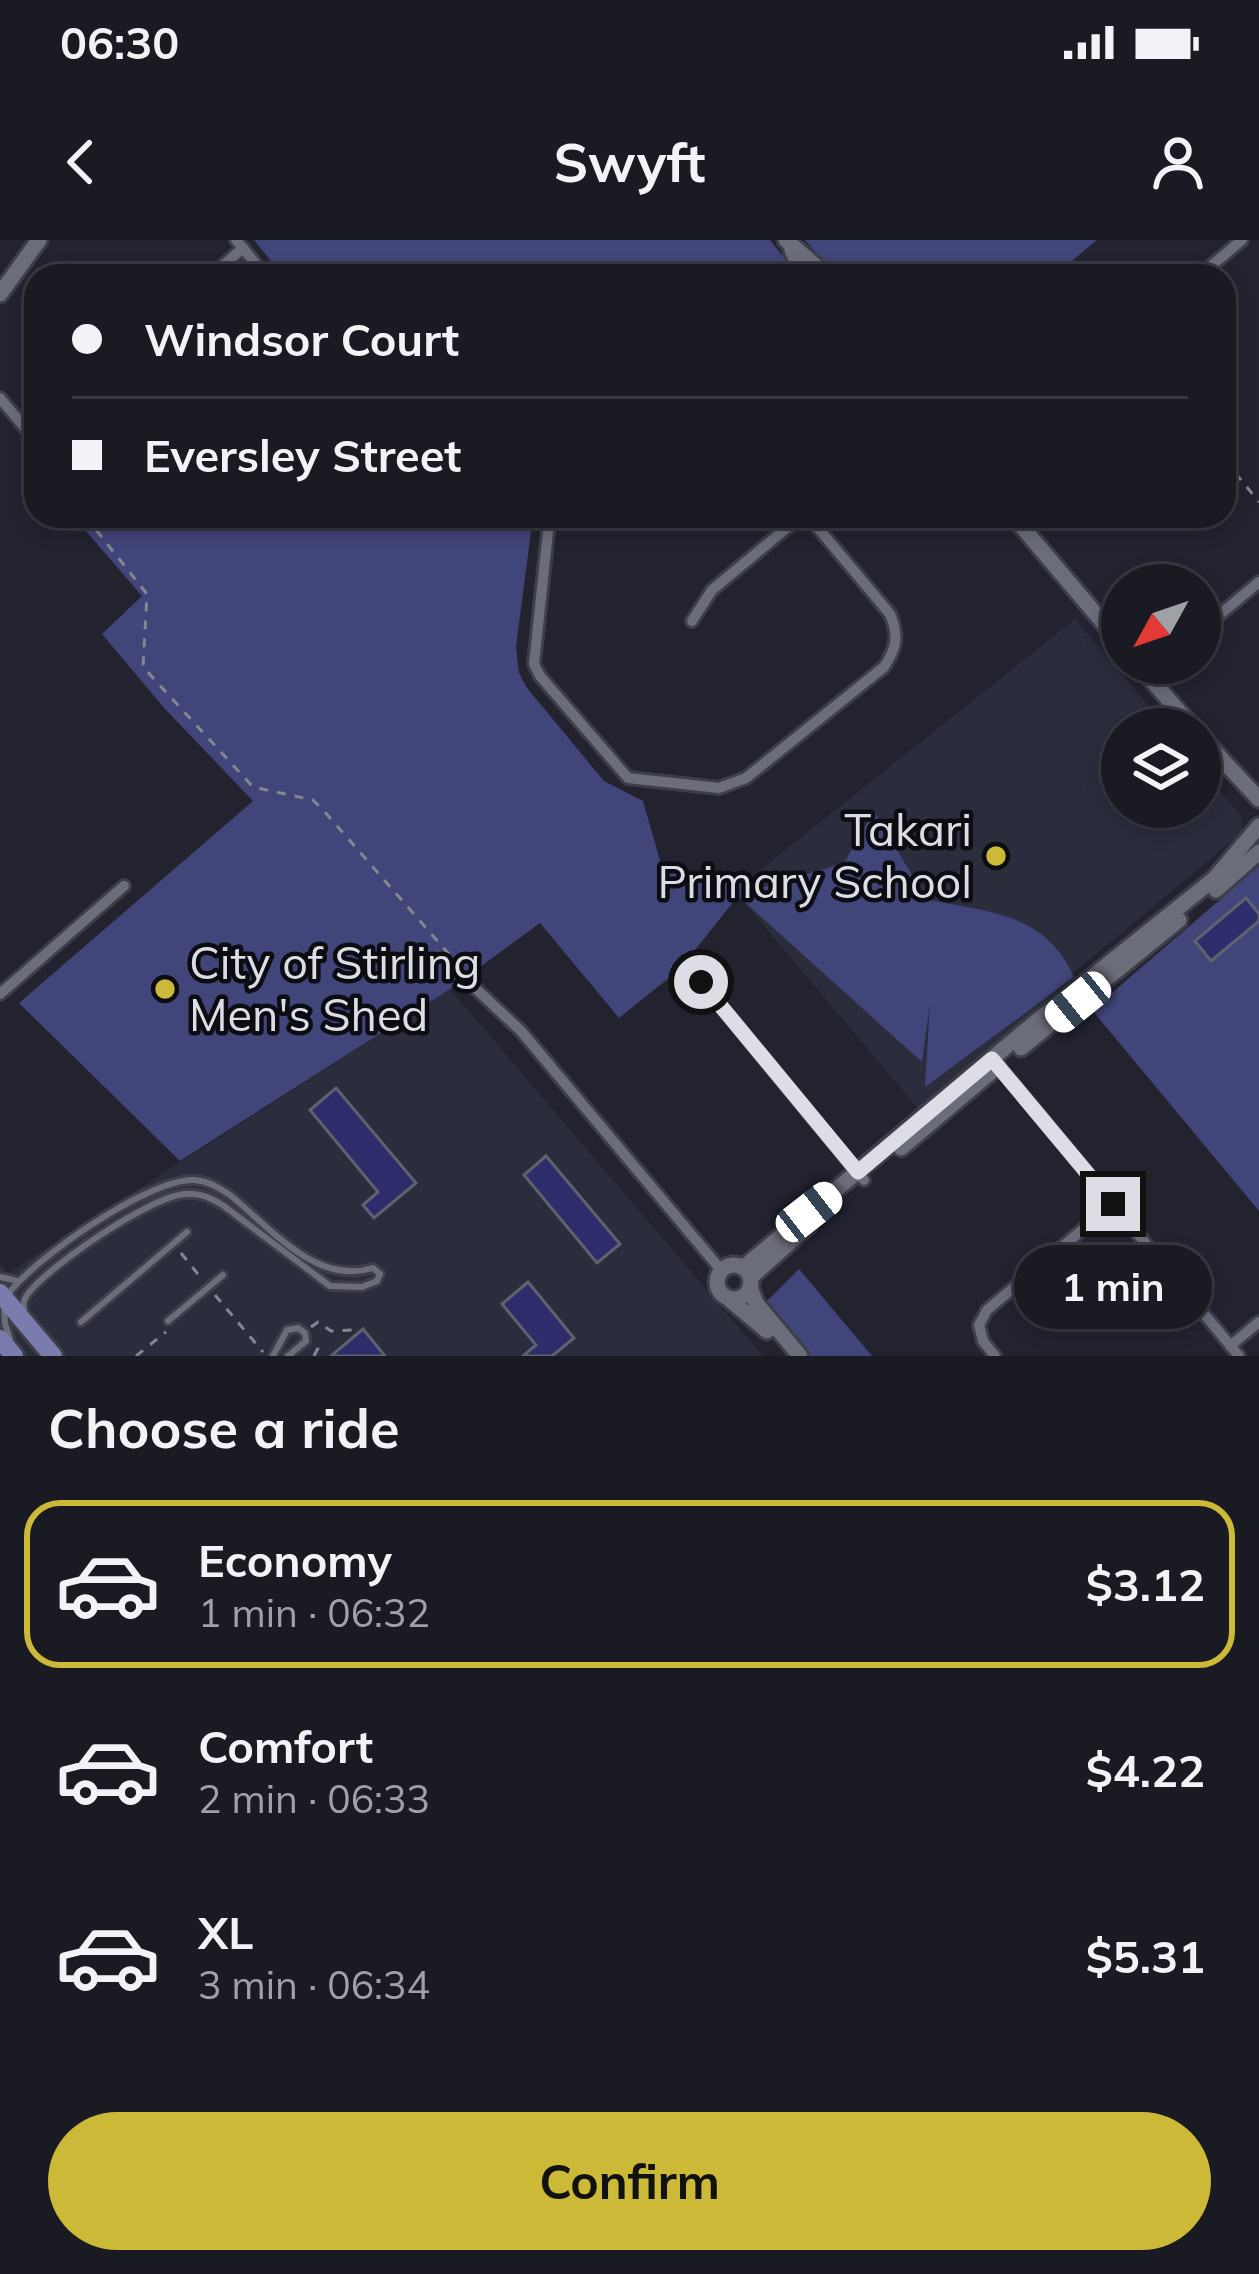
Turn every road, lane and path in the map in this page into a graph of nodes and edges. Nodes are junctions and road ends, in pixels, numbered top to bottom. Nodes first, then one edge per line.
1 (39, 240) edge
2 (1242, 240) edge
3 (787, 241) edge
4 (813, 264) edge
5 (1213, 264) edge
6 (0, 294) edge
7 (0, 398) edge
8 (24, 427) edge
9 (1236, 474) edge
10 (1259, 502) edge
11 (95, 528) edge
12 (550, 528) edge
13 (789, 528) edge
14 (815, 528) edge
15 (1023, 528) edge
16 (1259, 582) edge
17 (1221, 614) edge
18 (692, 621) dead end
19 (1101, 621) edge
20 (1155, 684) edge
21 (1176, 708) edge
22 (1221, 761) edge
23 (1233, 775) junction
24 (1259, 799) edge
25 (1259, 815) edge
26 (1259, 826) edge
27 (1259, 852) edge
28 (124, 886) dead end
29 (701, 982) dead end
30 (475, 988) joint
31 (0, 994) edge
32 (995, 1063) junction
33 (861, 1176) junction
34 (1113, 1204) junction
35 (188, 1232) dead end
36 (721, 1270) junction
37 (223, 1275) dead end
38 (0, 1277) edge
39 (748, 1278) junction
40 (18, 1281) junction
41 (28, 1294) junction
42 (729, 1298) junction
43 (3, 1300) edge
44 (82, 1322) dead end
45 (168, 1322) dead end
46 (1259, 1322) edge
47 (25, 1323) junction
48 (353, 1330) dead end
49 (0, 1339) edge
50 (1234, 1351) edge
51 (16, 1356) edge
52 (53, 1356) edge
53 (273, 1356) edge
54 (288, 1356) edge
55 (314, 1356) edge
56 (788, 1356) edge
57 (800, 1356) edge
58 (995, 1356) edge

1 - 6 street
2 - 5 street
3 - 4 street
7 - 8 street
9 - 10 path
11 - 30 path
12 - 14 street
13 - 18 street
15 - 19 street
16 - 17 street
20 - 21 street
22 - 23 street
23 - 24 street
23 - 25 street
26 - 32 street
27 - 32 street
28 - 31 street
29 - 33 street
30 - 36 street
32 - 33 street
32 - 34 street
33 - 39 street
34 - 50 street
34 - 58 street
35 - 44 lane
36 - 39 street
36 - 42 street
37 - 45 lane
38 - 40 lane
39 - 42 street
39 - 57 street
40 - 41 lane
40 - 43 lane
41 - 43 lane
41 - 47 lane
42 - 56 street
43 - 47 main road
43 - 51 lane
46 - 50 street
47 - 52 main road
48 - 55 path
49 - 51 main road
53 - 54 lane

